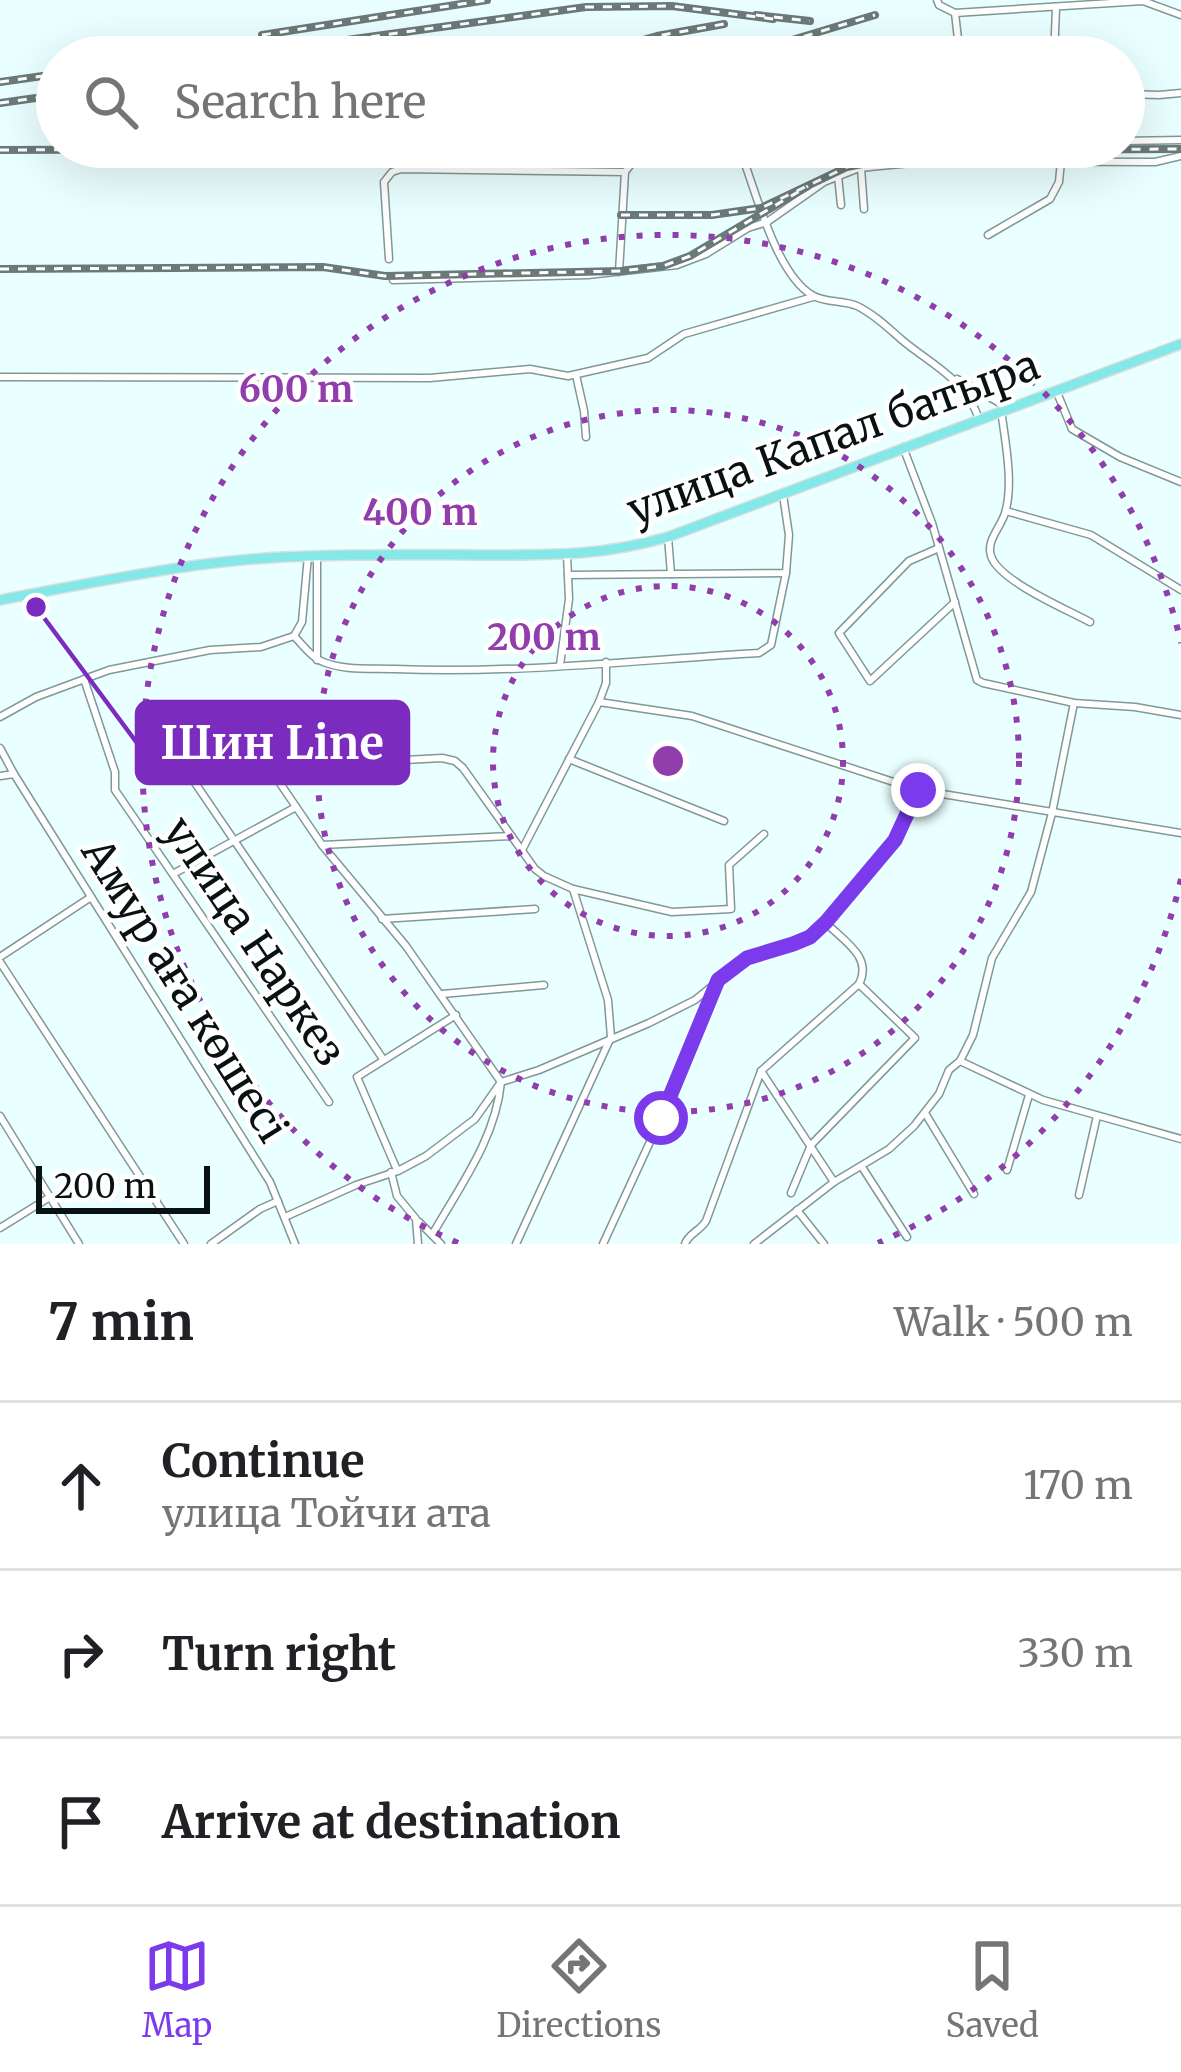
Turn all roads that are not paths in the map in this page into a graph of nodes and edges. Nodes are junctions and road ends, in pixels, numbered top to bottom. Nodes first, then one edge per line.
1 (938, 0) edge
2 (1056, 8) junction
3 (956, 13) junction
4 (1181, 15) edge
5 (958, 36) edge
6 (1055, 36) edge
7 (1181, 93) edge
8 (1145, 95) edge
9 (1181, 140) edge
10 (1145, 141) edge
11 (1181, 156) edge
12 (1145, 162) edge
13 (628, 168) edge
14 (747, 168) edge
15 (862, 168) edge
16 (865, 168) edge
17 (1060, 168) edge
18 (625, 172) junction
19 (838, 176) junction
20 (841, 205) dead end
21 (864, 209) dead end
22 (767, 222) junction
23 (988, 235) dead end
24 (389, 259) dead end
25 (619, 272) junction
26 (394, 280) dead end
27 (813, 297) junction
28 (1181, 344) edge
29 (576, 375) junction
30 (0, 377) edge
31 (953, 377) junction
32 (1056, 390) junction
33 (1007, 408) junction
34 (979, 419) junction
35 (586, 437) dead end
36 (903, 447) junction
37 (1181, 482) edge
38 (783, 492) junction
39 (1006, 511) junction
40 (668, 537) junction
41 (939, 548) junction
42 (567, 555) junction
43 (312, 556) junction
44 (786, 572) junction
45 (671, 574) junction
46 (568, 575) junction
47 (1181, 590) edge
48 (0, 600) edge
49 (955, 602) junction
50 (1090, 622) dead end
51 (294, 636) junction
52 (316, 660) junction
53 (606, 662) junction
54 (560, 665) junction
55 (84, 679) junction
56 (599, 702) junction
57 (1074, 703) junction
58 (1181, 716) edge
59 (0, 717) edge
60 (0, 748) edge
61 (176, 755) dead end
62 (568, 759) junction
63 (14, 774) junction
64 (0, 776) edge
65 (918, 790) junction
66 (296, 807) junction
67 (1052, 813) junction
68 (724, 821) dead end
69 (1181, 833) edge
70 (764, 834) dead end
71 (511, 836) junction
72 (233, 841) junction
73 (322, 845) junction
74 (522, 850) junction
75 (173, 874) junction
76 (573, 889) junction
77 (91, 897) junction
78 (535, 909) dead end
79 (382, 919) junction
80 (826, 922) junction
81 (0, 959) edge
82 (718, 980) junction
83 (859, 984) junction
84 (544, 985) dead end
85 (442, 994) junction
86 (456, 1015) junction
87 (610, 1037) junction
88 (383, 1059) junction
89 (960, 1061) junction
90 (761, 1071) junction
91 (501, 1082) junction
92 (1029, 1094) junction
93 (329, 1102) dead end
94 (925, 1113) junction
95 (1097, 1115) junction
96 (0, 1116) edge
97 (3, 1128) edge
98 (1181, 1139) edge
99 (811, 1145) junction
100 (862, 1167) junction
101 (1007, 1170) dead end
102 (394, 1172) junction
103 (835, 1181) junction
104 (791, 1193) dead end
105 (974, 1194) dead end
106 (1079, 1195) dead end
107 (50, 1197) junction
108 (279, 1200) junction
109 (796, 1210) junction
110 (285, 1217) junction
111 (416, 1219) junction
112 (0, 1228) edge
113 (432, 1234) junction
114 (907, 1237) dead end
115 (79, 1244) edge
116 (184, 1244) edge
117 (211, 1244) edge
118 (295, 1244) edge
119 (418, 1244) edge
120 (441, 1244) edge
121 (516, 1244) edge
122 (603, 1244) edge
123 (685, 1244) edge
124 (754, 1244) edge
125 (824, 1244) edge

1 - 3 street
2 - 3 street
2 - 4 street
2 - 6 street
3 - 5 street
7 - 8 street
9 - 10 street
11 - 12 street
13 - 18 street
14 - 22 street
15 - 19 street
16 - 21 street
17 - 23 street
18 - 24 street
18 - 25 street
19 - 20 street
19 - 22 street
22 - 25 street
22 - 27 street
25 - 26 street
27 - 29 street
27 - 31 street
28 - 32 main road, улица Капал батыра
29 - 30 street
29 - 35 street
31 - 33 street
31 - 34 street
32 - 33 main road, улица Капал батыра
32 - 37 street
33 - 34 main road, улица Капал батыра
33 - 39 street
34 - 36 main road, улица Капал батыра
36 - 38 main road, улица Капал батыра
36 - 41 street
38 - 40 main road, улица Капал батыра
38 - 44 street
39 - 47 street
39 - 50 street
40 - 42 main road, улица Капал батыра
40 - 45 street
41 - 49 street
41 - 49 street
42 - 43 main road, улица Капал батыра
42 - 46 street
43 - 48 main road, улица Капал батыра
43 - 51 street
43 - 52 street
44 - 45 street
44 - 53 street
45 - 46 street
46 - 54 street
49 - 57 street
51 - 52 street
51 - 55 street
52 - 54 street
53 - 54 street
53 - 56 street
55 - 59 street
55 - 75 street, улица Наркез
56 - 62 street
56 - 65 street
57 - 58 street
57 - 67 street
60 - 63 street, Амур аға көшесі
61 - 72 street
62 - 68 street
62 - 74 street
63 - 64 street
63 - 77 street, Амур аға көшесі
65 - 67 street
65 - 80 street
66 - 71 street
66 - 72 street
66 - 73 street
67 - 69 street
67 - 89 street
70 - 76 street
71 - 73 street
71 - 74 street
72 - 75 street
72 - 88 street
73 - 79 street
74 - 76 street
75 - 93 street, улица Наркез
76 - 87 street
77 - 81 street
77 - 108 street, Амур аға көшесі
78 - 79 street
79 - 85 street
80 - 82 street
80 - 83 street
81 - 116 street
82 - 87 street
82 - 122 street
83 - 90 street
83 - 99 street
84 - 85 street
85 - 86 street
86 - 88 street
86 - 91 street
87 - 91 street
87 - 121 street
88 - 102 street
89 - 92 street
89 - 94 street
90 - 99 street
90 - 123 street
91 - 102 street
91 - 113 street
92 - 95 street
92 - 101 street
94 - 100 street
94 - 105 street
95 - 98 street
95 - 106 street
96 - 97 street
97 - 107 street
99 - 103 street
99 - 104 street
100 - 103 street
100 - 114 street
102 - 110 street
102 - 111 street
103 - 109 street
107 - 112 street
107 - 115 street
108 - 110 street, Амур аға көшесі
108 - 117 street
109 - 124 street
109 - 125 street
110 - 118 street, Амур аға көшесі
111 - 113 street
111 - 119 street
113 - 120 street

